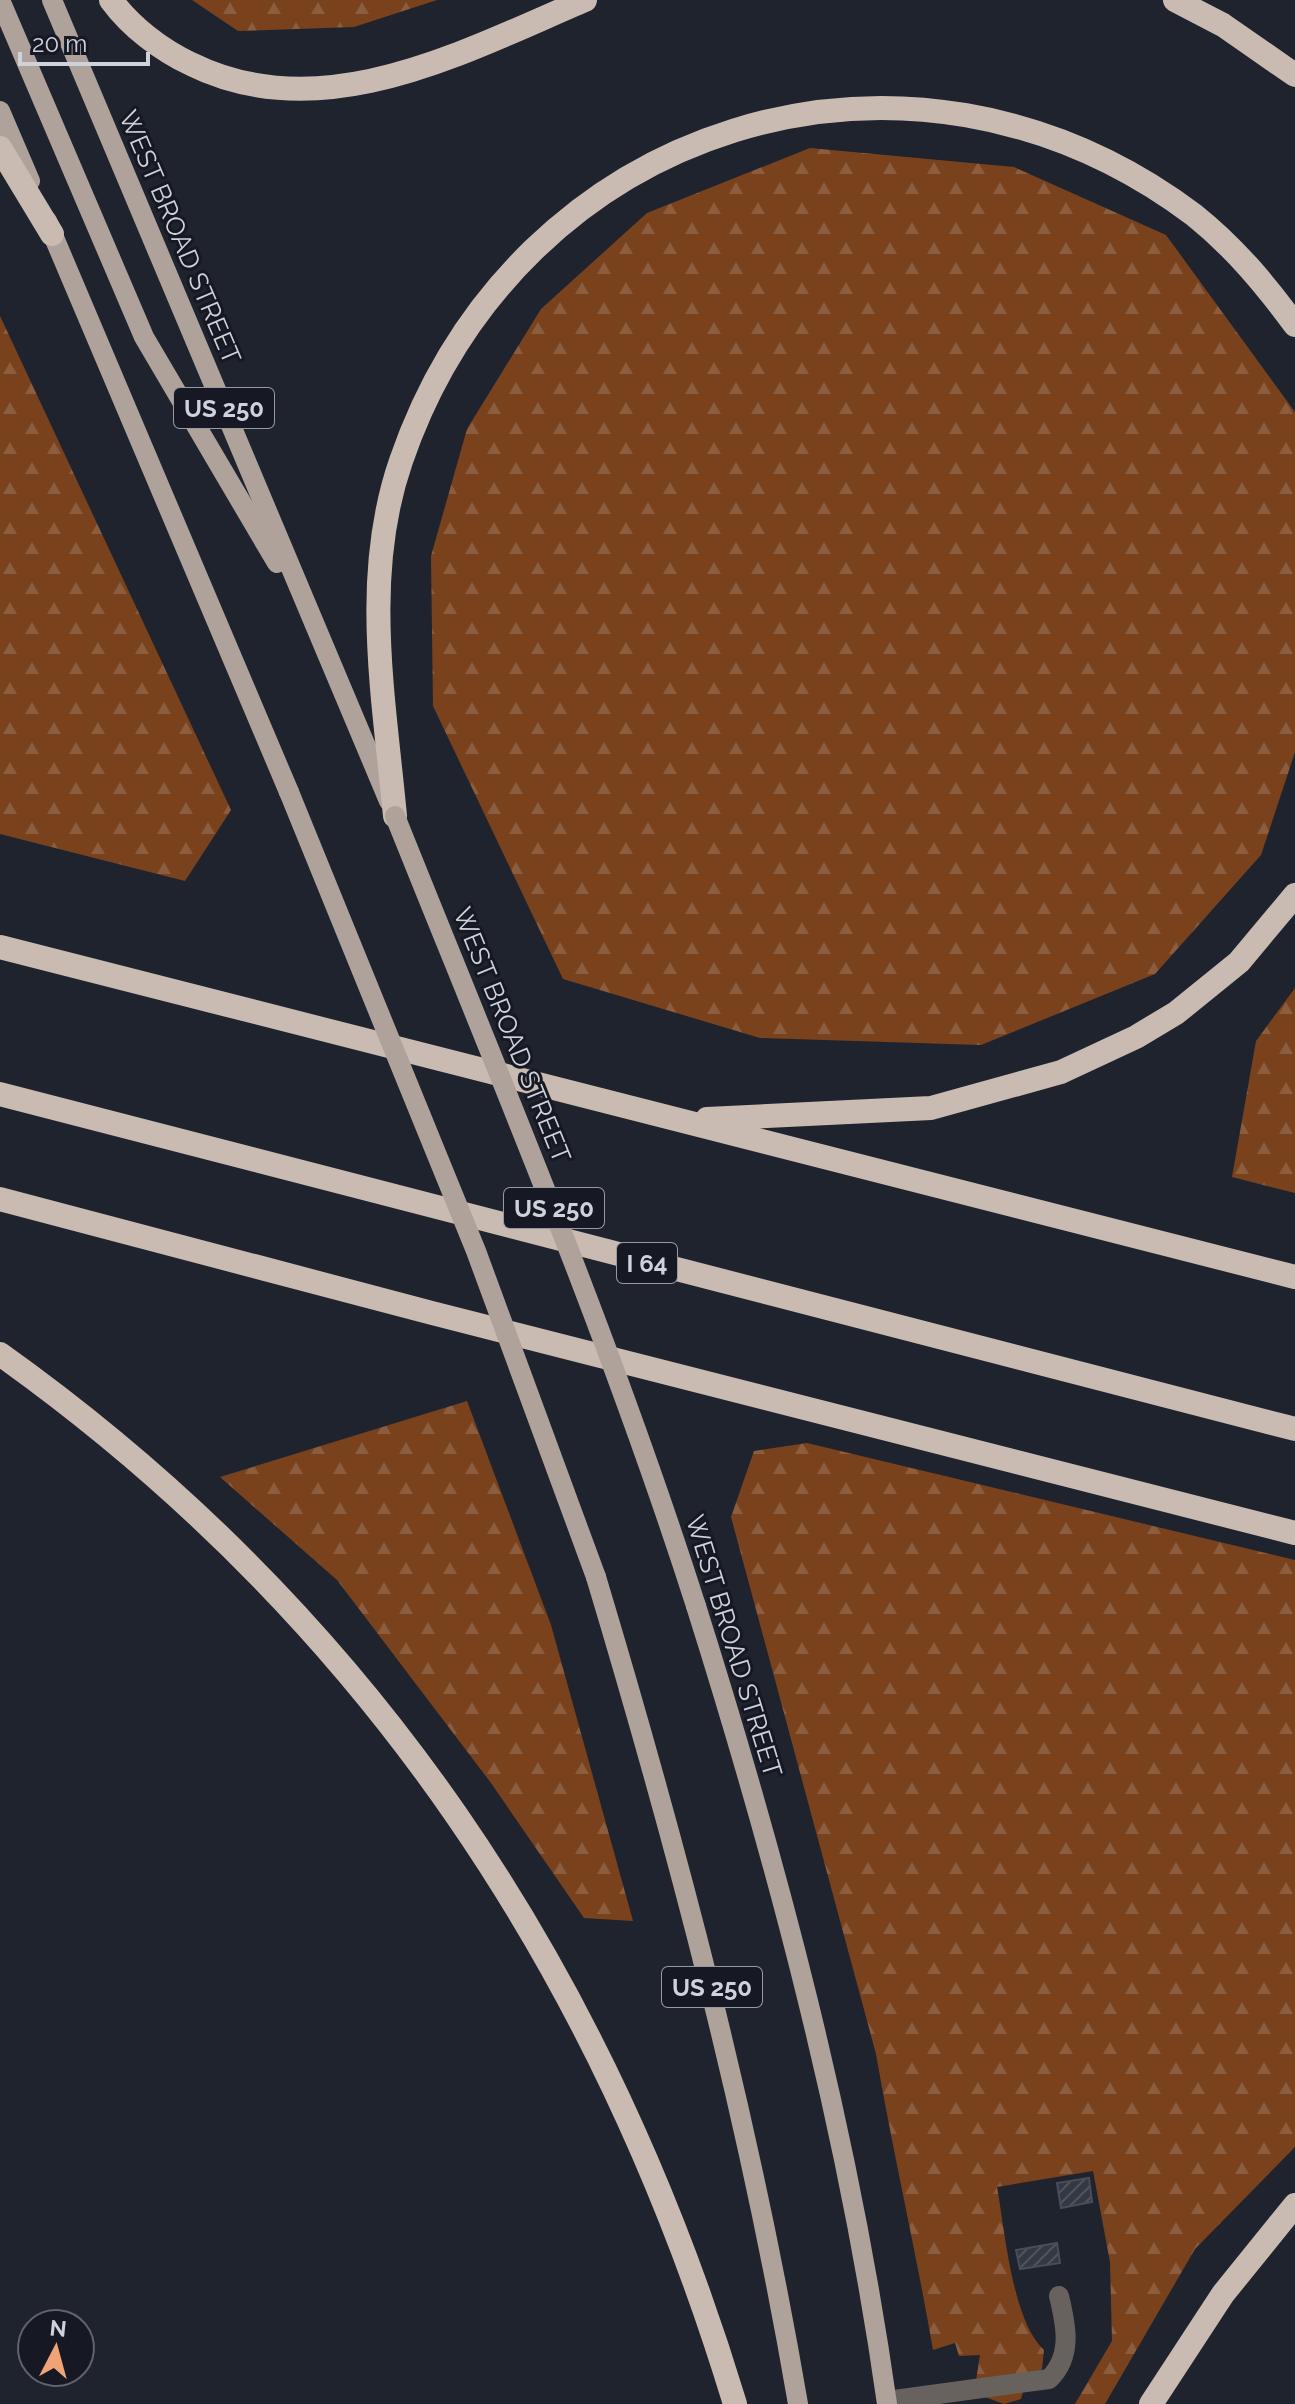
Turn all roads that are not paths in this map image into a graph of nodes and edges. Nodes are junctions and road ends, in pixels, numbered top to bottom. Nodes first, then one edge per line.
1 (0, 0) edge
2 (52, 0) edge
3 (111, 0) edge
4 (585, 0) edge
5 (1175, 0) edge
6 (1295, 75) edge
7 (0, 111) edge
8 (0, 148) edge
9 (52, 234) junction
10 (1295, 325) edge
11 (316, 628) junction
12 (395, 816) junction
13 (1295, 895) edge
14 (0, 947) edge
15 (0, 1094) edge
16 (681, 1120) junction
17 (0, 1199) edge
18 (1295, 1277) edge
19 (0, 1354) edge
20 (1295, 1429) edge
21 (1295, 1533) edge
22 (1295, 2205) edge
23 (1059, 2296) dead end
24 (887, 2403) edge
25 (735, 2404) edge
26 (798, 2404) edge
27 (1151, 2404) edge

1 - 11 main road
2 - 11 main road, WEST BROAD STREET / US 250
3 - 4 highway
5 - 6 highway
7 - 9 main road, US 250
8 - 9 highway
9 - 26 main road, US 250, bridge
10 - 12 highway
11 - 12 main road, WEST BROAD STREET / US 250
12 - 24 main road, WEST BROAD STREET / US 250, bridge
13 - 16 highway
14 - 16 highway
15 - 20 highway, I 64
16 - 18 highway
17 - 21 highway
19 - 25 highway
22 - 27 highway
23 - 24 lane

